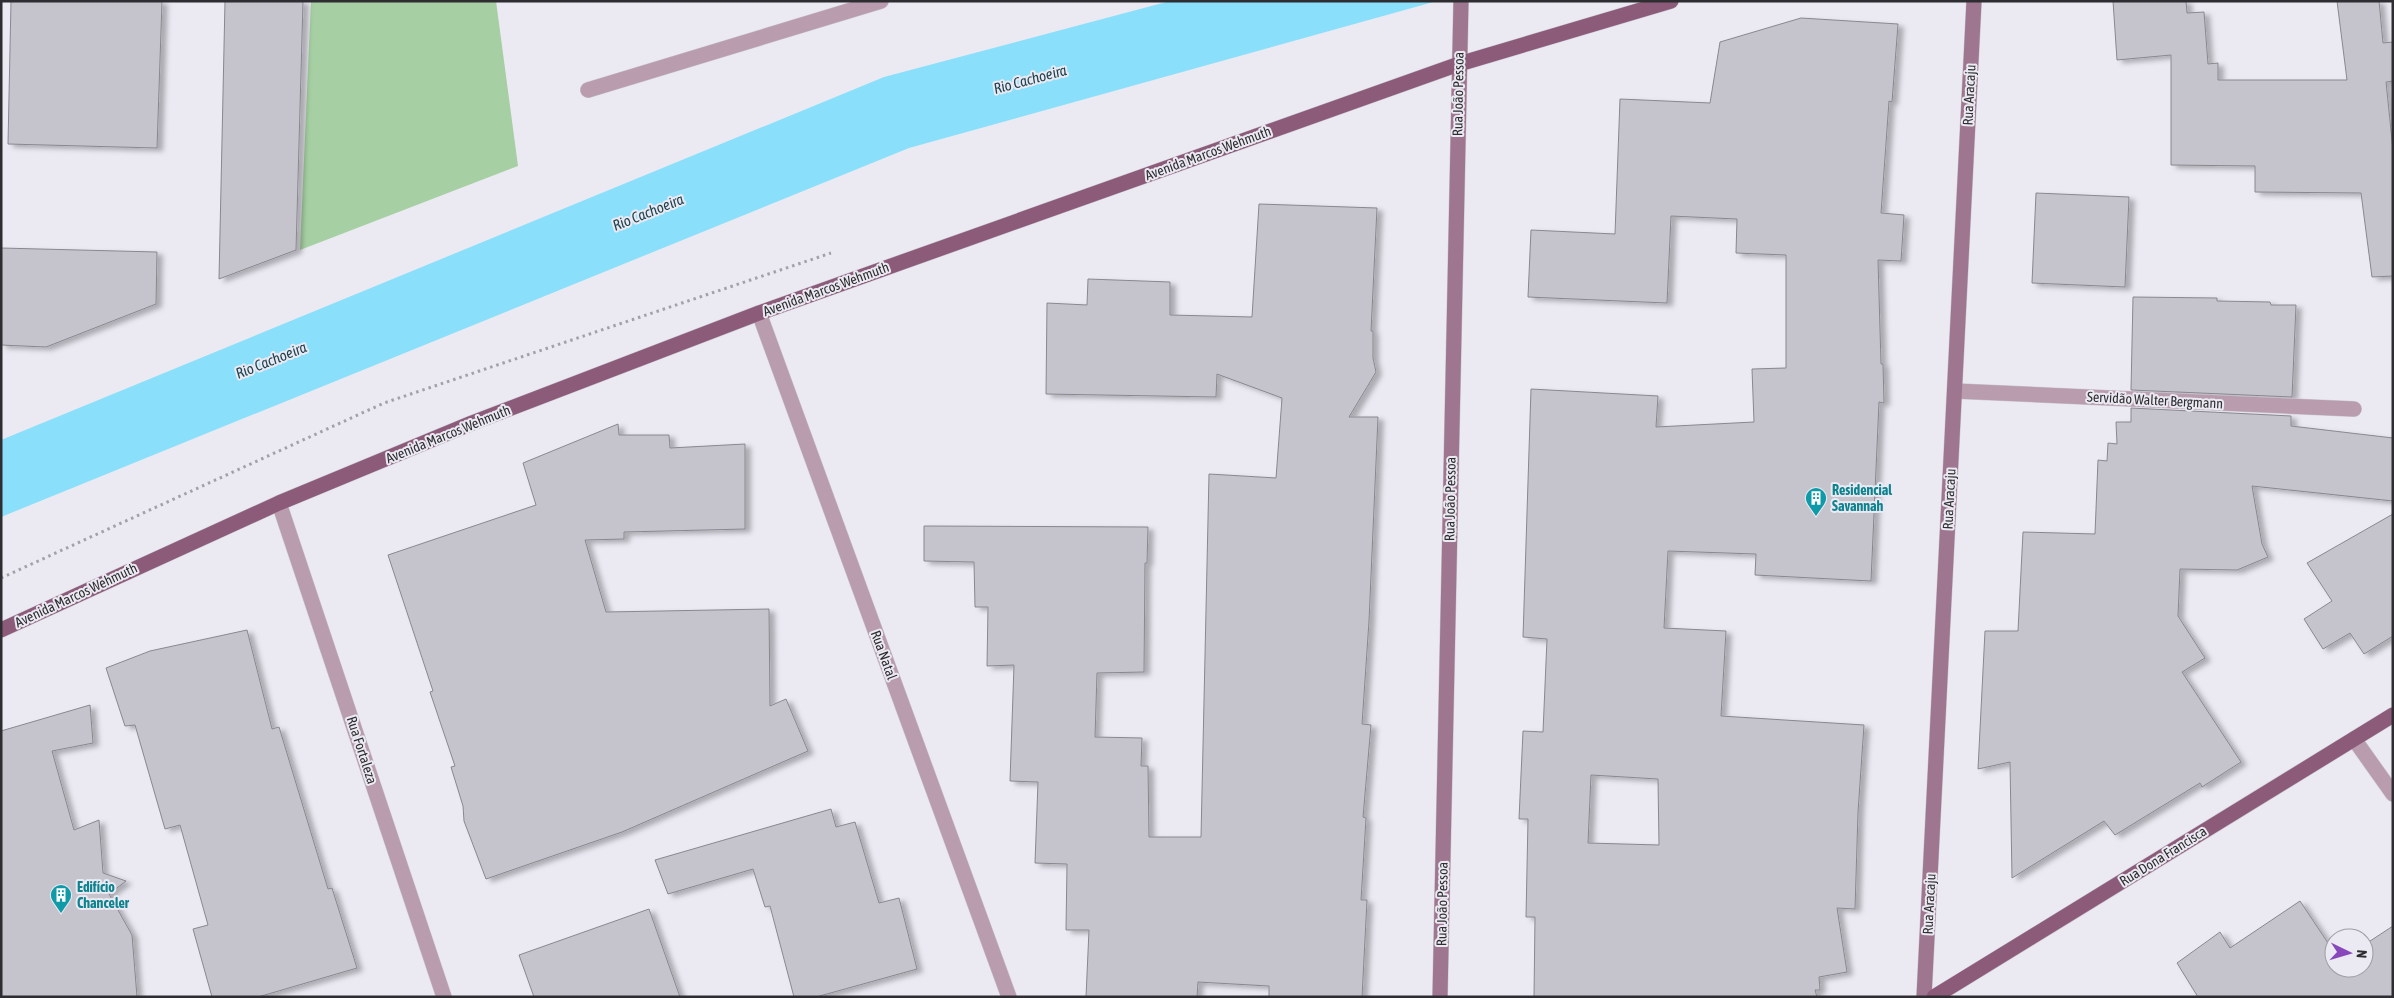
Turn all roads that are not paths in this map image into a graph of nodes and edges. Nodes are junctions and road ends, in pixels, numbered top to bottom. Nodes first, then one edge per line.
1 (881, 1) edge
2 (1671, 1) edge
3 (1974, 1) edge
4 (1461, 4) edge
5 (1459, 64) junction
6 (588, 90) dead end
7 (760, 313) junction
8 (1955, 391) junction
9 (2354, 409) dead end
10 (279, 503) junction
11 (1, 630) edge
12 (2393, 715) edge
13 (2354, 739) junction
14 (2393, 794) edge
15 (444, 997) edge
16 (1009, 997) edge
17 (1440, 997) edge
18 (1924, 997) edge
19 (1934, 997) edge

1 - 6 street
2 - 5 main road, Avenida Marcos Wehmuth
3 - 8 street, Rua Aracaju
4 - 5 street, Rua João Pessoa
5 - 7 main road, Avenida Marcos Wehmuth
5 - 17 street, Rua João Pessoa
7 - 10 main road, Avenida Marcos Wehmuth
7 - 16 street, Rua Natal
8 - 9 street, Servidão Walter Bergmann
8 - 18 street, Rua Aracaju
10 - 11 main road, Avenida Marcos Wehmuth
10 - 15 street, Rua Fortaleza
12 - 13 main road, Rua Dona Francisca
13 - 14 street
13 - 19 main road, Rua Dona Francisca

